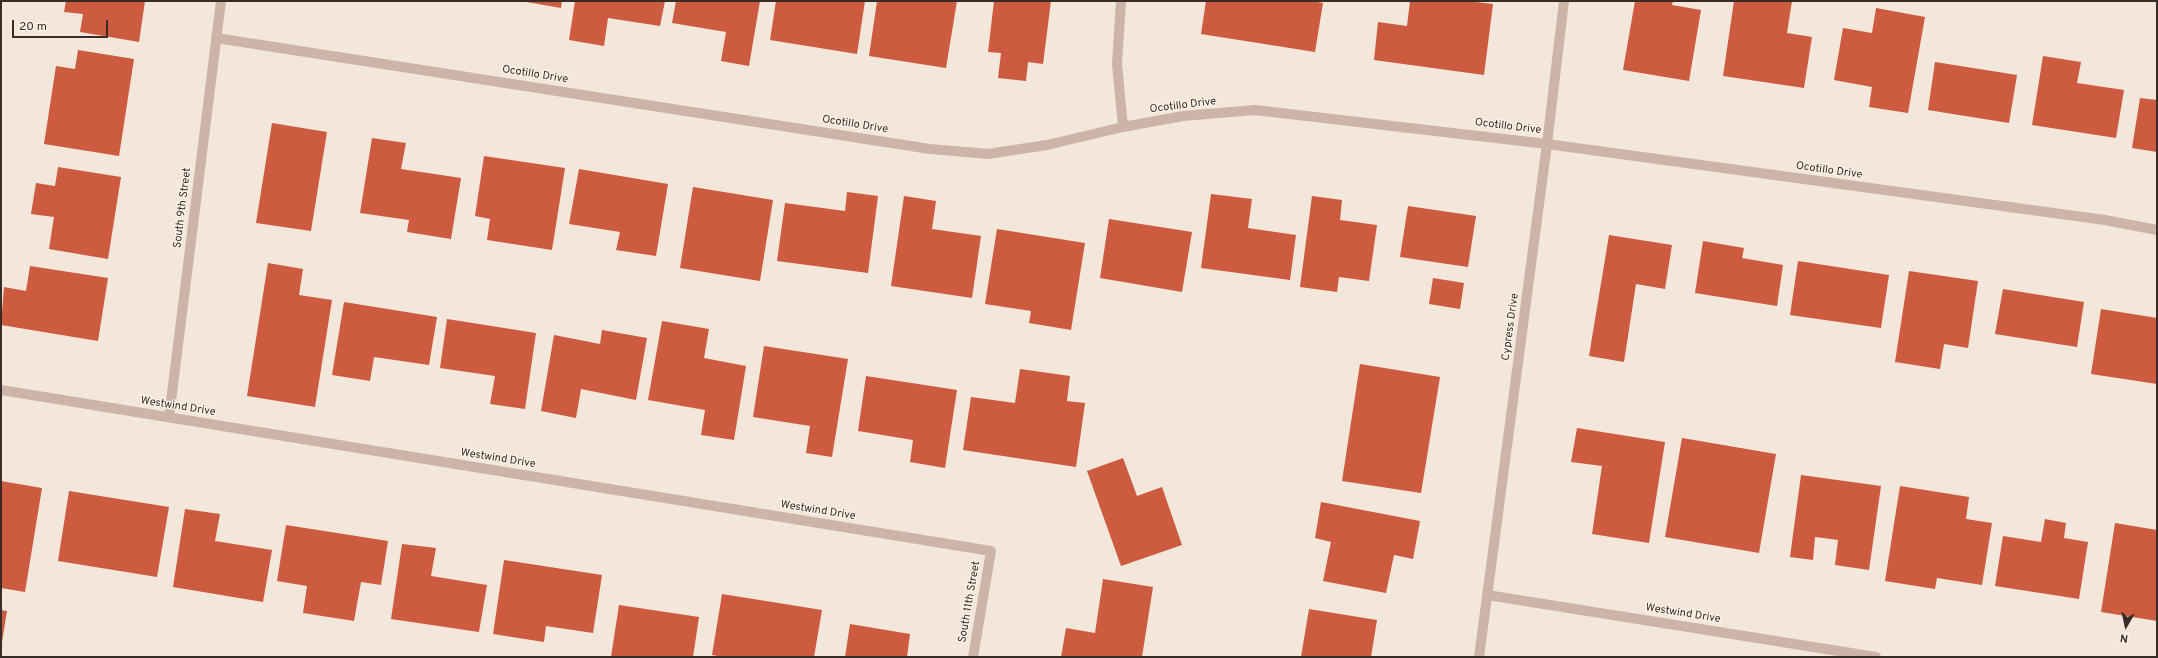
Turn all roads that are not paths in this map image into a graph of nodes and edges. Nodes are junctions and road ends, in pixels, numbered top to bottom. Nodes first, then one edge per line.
1 (221, 1) edge
2 (1121, 1) edge
3 (1564, 1) edge
4 (216, 38) junction
5 (1123, 127) junction
6 (1548, 144) junction
7 (2157, 230) edge
8 (1, 390) edge
9 (169, 417) junction
10 (991, 551) joint
11 (1487, 595) junction
12 (973, 657) edge
13 (1480, 657) edge
14 (1876, 657) edge

1 - 4 street, South 9th Street
2 - 5 street
3 - 6 street, Cypress Drive
4 - 5 street, Ocotillo Drive
4 - 9 street, South 9th Street
5 - 6 street, Ocotillo Drive
6 - 7 street, Ocotillo Drive
6 - 11 street, Cypress Drive
8 - 9 street, Westwind Drive
9 - 10 street, Westwind Drive
10 - 12 street, South 11th Street
11 - 13 street, Cypress Drive
11 - 14 street, Westwind Drive

